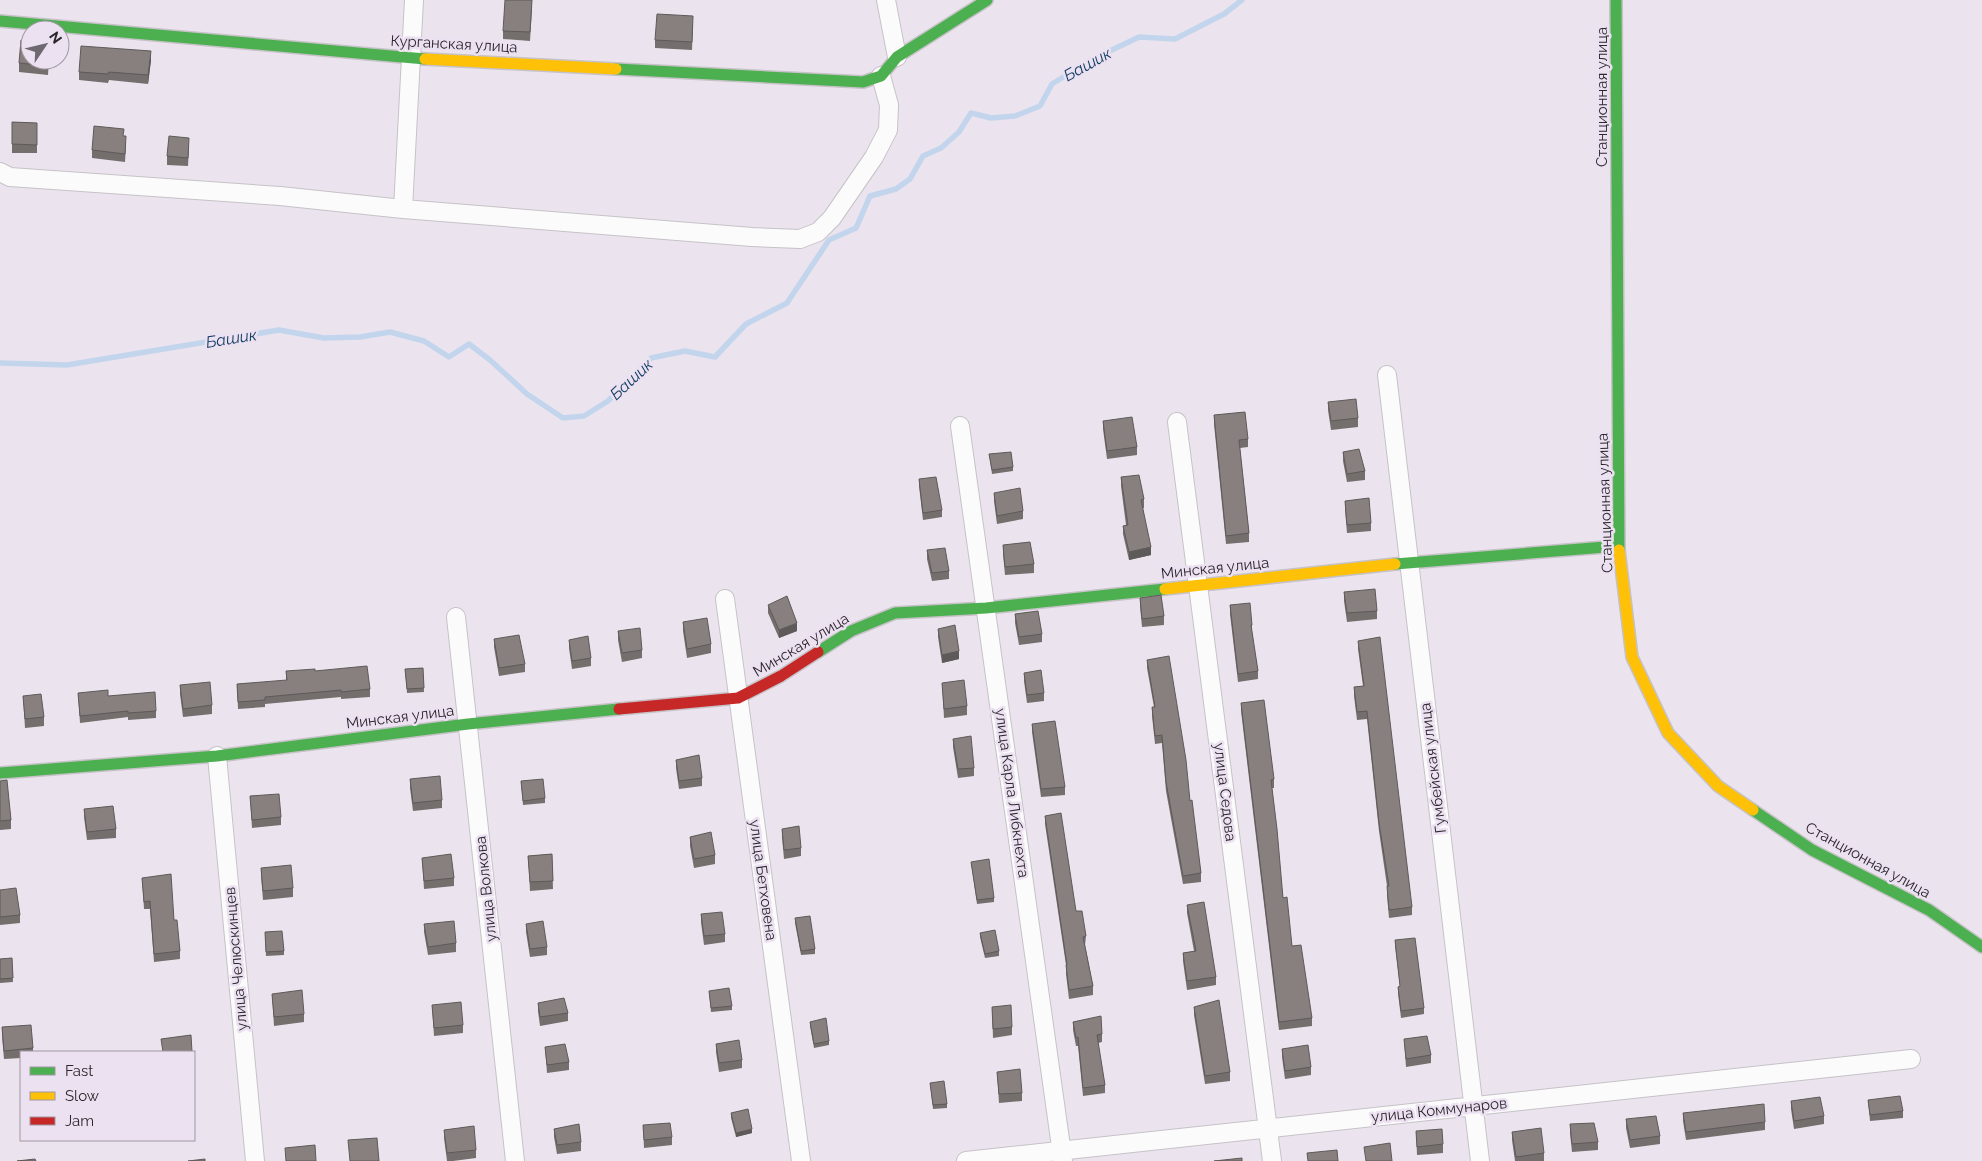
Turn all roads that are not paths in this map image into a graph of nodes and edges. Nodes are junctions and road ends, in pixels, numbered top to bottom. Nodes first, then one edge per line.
1 (414, 0) edge
2 (886, 0) edge
3 (987, 0) edge
4 (1616, 0) edge
5 (0, 21) edge
6 (897, 57) junction
7 (411, 58) junction
8 (881, 76) junction
9 (0, 172) edge
10 (404, 209) junction
11 (1387, 375) dead end
12 (1177, 422) dead end
13 (960, 426) dead end
14 (1618, 546) junction
15 (1409, 563) junction
16 (1198, 585) junction
17 (725, 599) dead end
18 (986, 608) junction
19 (456, 617) dead end
20 (738, 698) junction
21 (468, 724) junction
22 (217, 756) junction
23 (0, 773) edge
24 (1982, 947) edge
25 (1911, 1059) dead end
26 (1473, 1106) junction
27 (1268, 1129) junction
28 (1063, 1156) edge
29 (255, 1161) edge
30 (515, 1161) edge
31 (801, 1161) edge
32 (966, 1161) edge
33 (1272, 1161) edge
34 (1480, 1161) edge

1 - 7 street
2 - 6 street
3 - 6 street
4 - 14 street, Станционная улица
5 - 7 street, Курганская улица
6 - 8 street
7 - 8 street, Курганская улица
7 - 10 street
8 - 10 street
9 - 10 street
11 - 15 street, Гумбейская улица
12 - 16 street, улица Седова
13 - 18 street, улица Карла Либкнехта
14 - 15 street, Минская улица
14 - 24 street, Станционная улица
15 - 16 street, Минская улица
15 - 26 street, Гумбейская улица
16 - 18 street, Минская улица
16 - 27 street, улица Седова
17 - 20 street, улица Бетховена
18 - 20 street, Минская улица
18 - 28 street, улица Карла Либкнехта
19 - 21 street, улица Волкова
20 - 21 street, Минская улица
20 - 31 street, улица Бетховена
21 - 22 street, Минская улица
21 - 30 street, улица Волкова
22 - 23 street, Минская улица
22 - 29 street, улица Челюскинцев
25 - 26 street, улица Коммунаров
26 - 27 street, улица Коммунаров
26 - 34 street, Гумбейская улица
27 - 28 street, улица Коммунаров
27 - 33 street, улица Седова
28 - 32 street, улица Коммунаров

